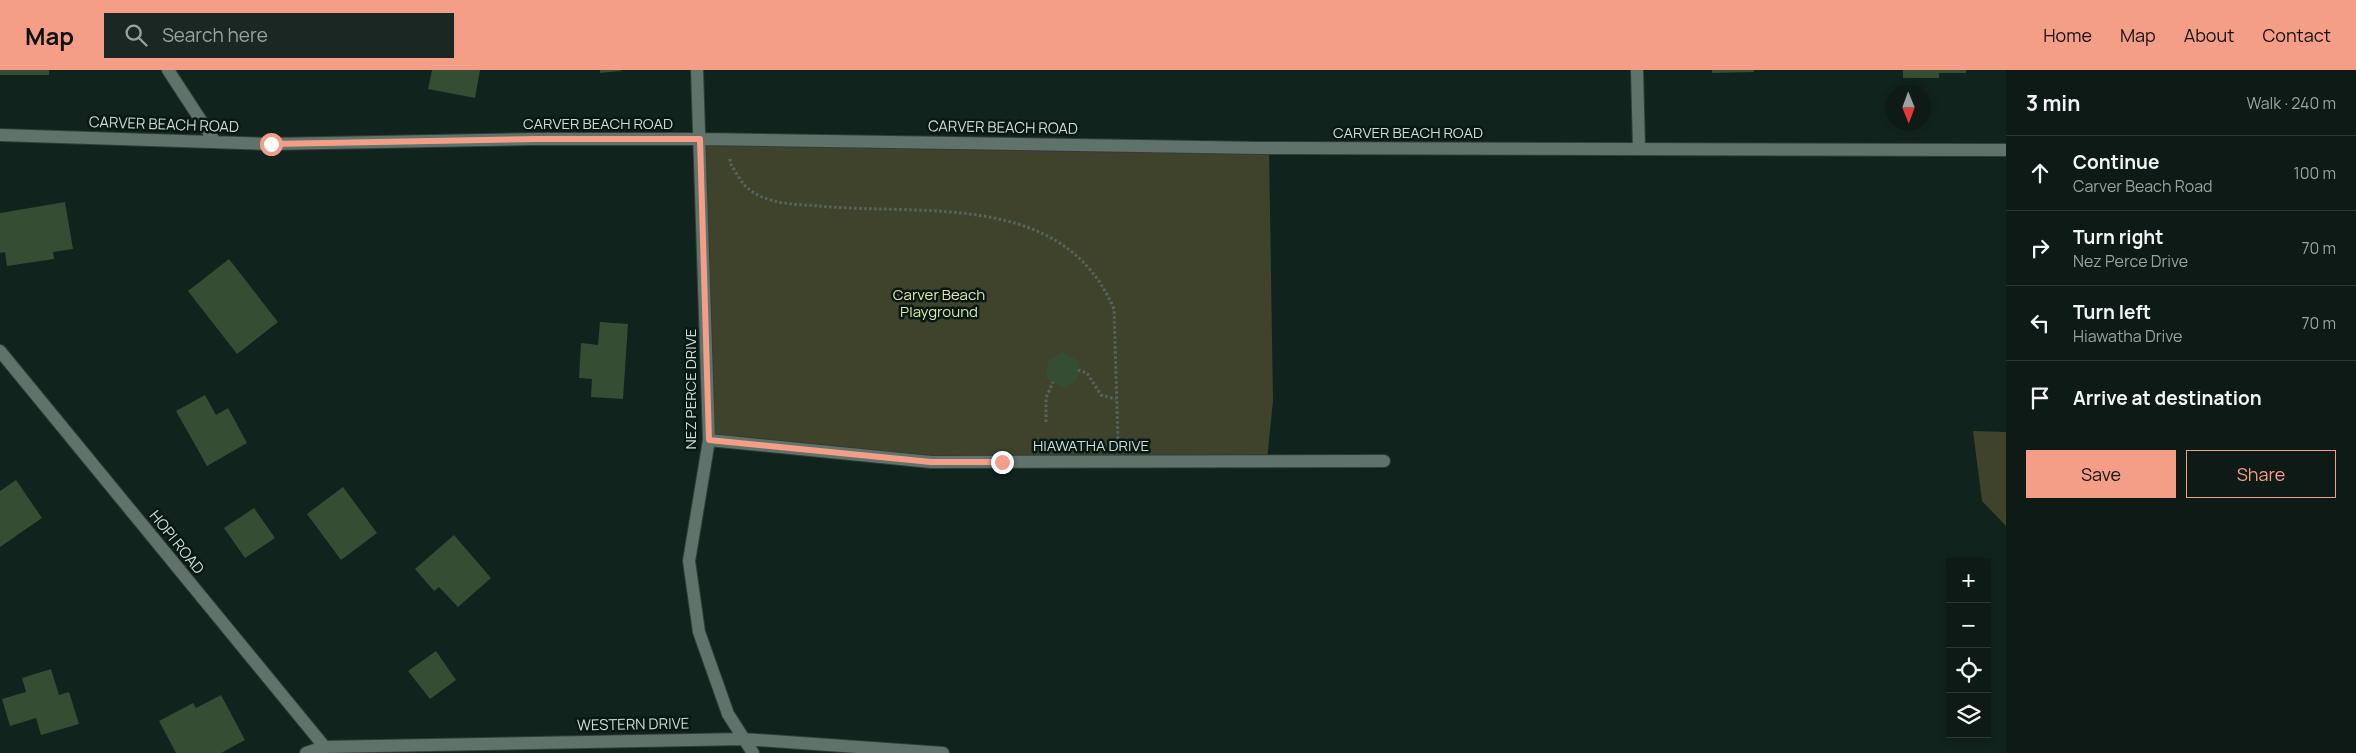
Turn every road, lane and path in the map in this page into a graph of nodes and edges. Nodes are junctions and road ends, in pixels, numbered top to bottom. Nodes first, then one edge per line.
1 (168, 70) edge
2 (697, 70) edge
3 (1637, 70) edge
4 (0, 135) edge
5 (700, 139) junction
6 (731, 140) junction
7 (215, 142) junction
8 (1639, 148) junction
9 (2006, 150) edge
10 (0, 351) edge
11 (1078, 370) dead end
12 (1053, 382) dead end
13 (1116, 399) junction
14 (1046, 422) dead end
15 (709, 440) junction
16 (1118, 461) junction
17 (1384, 461) dead end
18 (744, 738) junction
19 (327, 750) edge
20 (306, 753) edge
21 (753, 753) edge
22 (943, 753) edge

1 - 7 street
2 - 5 street, NEZ PERCE DRIVE
3 - 8 street
4 - 7 street, CARVER BEACH ROAD
5 - 6 street, CARVER BEACH ROAD
5 - 7 street, CARVER BEACH ROAD
5 - 15 street, NEZ PERCE DRIVE
6 - 8 street, CARVER BEACH ROAD
6 - 13 path
8 - 9 street, CARVER BEACH ROAD
10 - 19 street, HOPI ROAD
11 - 13 path
12 - 14 path
13 - 16 path
15 - 16 street, HIAWATHA DRIVE
15 - 18 street, NEZ PERCE DRIVE
16 - 17 street, HIAWATHA DRIVE
18 - 19 street, WESTERN DRIVE
18 - 21 street, NEZ PERCE DRIVE
18 - 22 street, WESTERN DRIVE
19 - 20 street, WESTERN DRIVE

